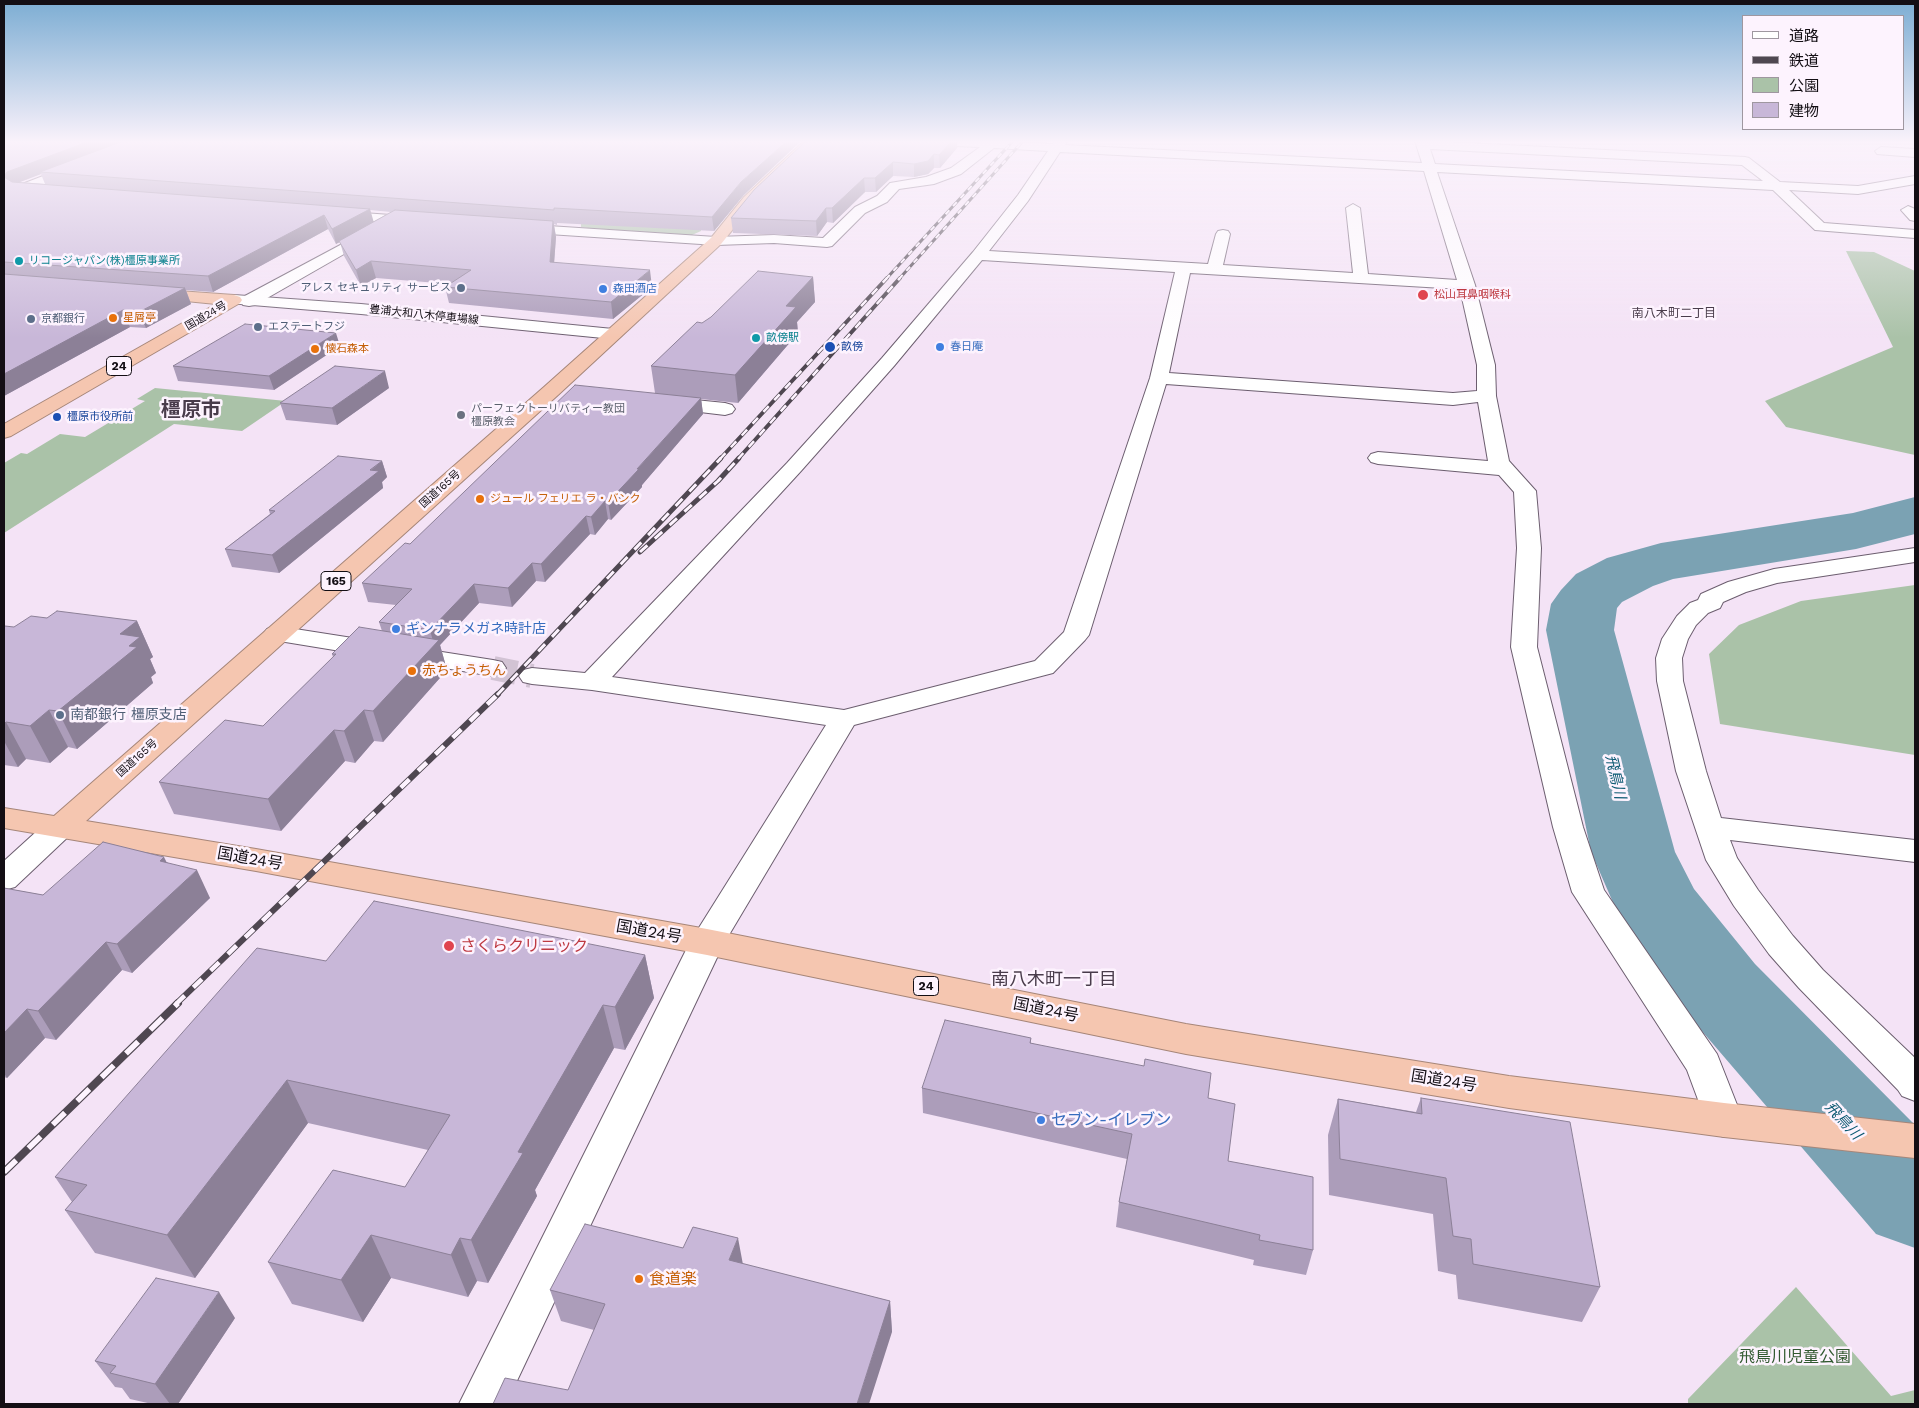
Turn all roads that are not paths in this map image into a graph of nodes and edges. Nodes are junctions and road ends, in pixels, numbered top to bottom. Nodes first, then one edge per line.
1 (744, 207) edge
2 (867, 207) edge
3 (1016, 207) edge
4 (1441, 207) edge
5 (1799, 207) edge
6 (1353, 208) dead end
7 (319, 214) edge
8 (395, 219) junction
9 (435, 222) edge
10 (504, 227) edge
11 (1223, 234) dead end
12 (1915, 234) edge
13 (716, 241) junction
14 (978, 255) junction
15 (1183, 269) junction
16 (1214, 270) junction
17 (1361, 278) junction
18 (1467, 285) junction
19 (138, 293) edge
20 (242, 300) junction
21 (613, 334) junction
22 (1159, 378) junction
23 (551, 390) junction
24 (576, 393) edge
25 (1486, 396) junction
26 (650, 401) edge
27 (725, 409) dead end
28 (4, 432) edge
29 (1378, 458) dead end
30 (1505, 469) junction
31 (1915, 555) edge
32 (276, 634) junction
33 (493, 668) tunnel mouth
34 (532, 676) tunnel mouth
35 (592, 682) junction
36 (844, 719) junction
37 (4, 818) edge
38 (59, 828) junction
39 (1709, 828) junction
40 (1915, 851) edge
41 (4, 880) edge
42 (707, 942) junction
43 (1915, 1085) edge
44 (1724, 1120) junction
45 (1915, 1141) edge
46 (482, 1404) edge

1 - 13 highway, 国道165号 / 165
2 - 13 street
3 - 14 street
4 - 18 street
5 - 12 street
6 - 17 street
7 - 8 street
8 - 9 street
8 - 20 street
10 - 13 street
11 - 16 street
13 - 21 highway, 国道165号 / 165
14 - 15 street
14 - 35 street
15 - 16 street
15 - 22 street
16 - 17 street
17 - 18 street
18 - 25 street
19 - 20 highway, 国道24号
20 - 21 street, 豊浦大和八木停車場線
20 - 28 highway, 国道24号 / 24
21 - 23 highway, 国道165号 / 165
22 - 25 street
22 - 36 street
23 - 24 street
23 - 32 highway, 国道165号 / 165
25 - 30 street
26 - 27 street
29 - 30 street
30 - 44 street
31 - 39 street
32 - 33 street
32 - 38 highway, 国道165号 / 165
34 - 35 street
35 - 36 street
36 - 42 street
37 - 38 highway, 国道24号 / 24
38 - 41 street
38 - 42 highway, 国道24号 / 24
39 - 40 street
39 - 43 street
42 - 44 highway, 国道24号 / 24
42 - 46 street
44 - 45 highway, 国道24号 / 24

